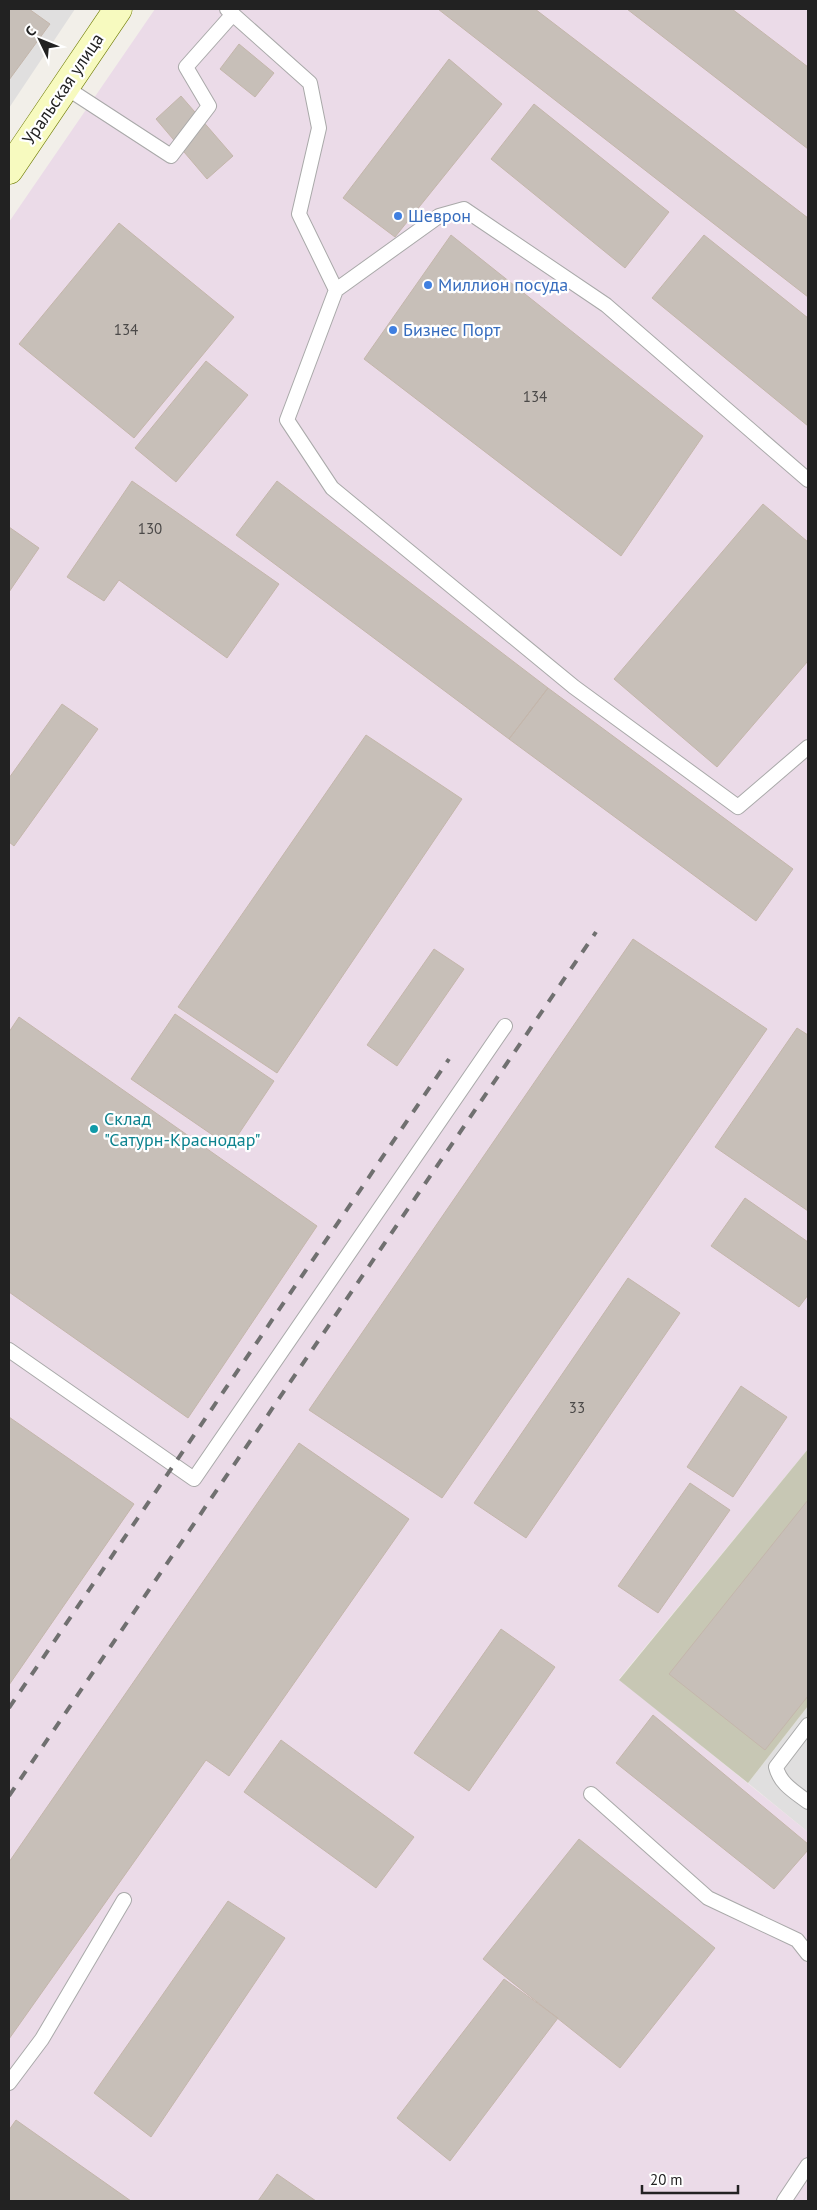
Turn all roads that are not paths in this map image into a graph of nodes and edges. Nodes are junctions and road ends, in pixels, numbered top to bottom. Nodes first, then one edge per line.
1 (112, 9) edge
2 (118, 9) edge
3 (230, 11) edge
4 (65, 88) junction
5 (9, 160) edge
6 (9, 170) edge
7 (336, 290) junction
8 (808, 480) edge
9 (808, 746) edge
10 (505, 1026) dead end
11 (9, 1350) edge
12 (808, 1725) edge
13 (591, 1794) dead end
14 (808, 1802) edge
15 (124, 1900) dead end
16 (808, 1954) edge
17 (9, 2083) edge
18 (808, 2165) edge
19 (784, 2201) edge

1 - 5 main road, Уральская улица
2 - 4 main road, Уральская улица
3 - 4 lane
3 - 7 lane
4 - 6 main road, Уральская улица
7 - 8 lane
7 - 9 lane
10 - 11 lane
12 - 14 lane
13 - 16 lane
15 - 17 lane
18 - 19 lane

